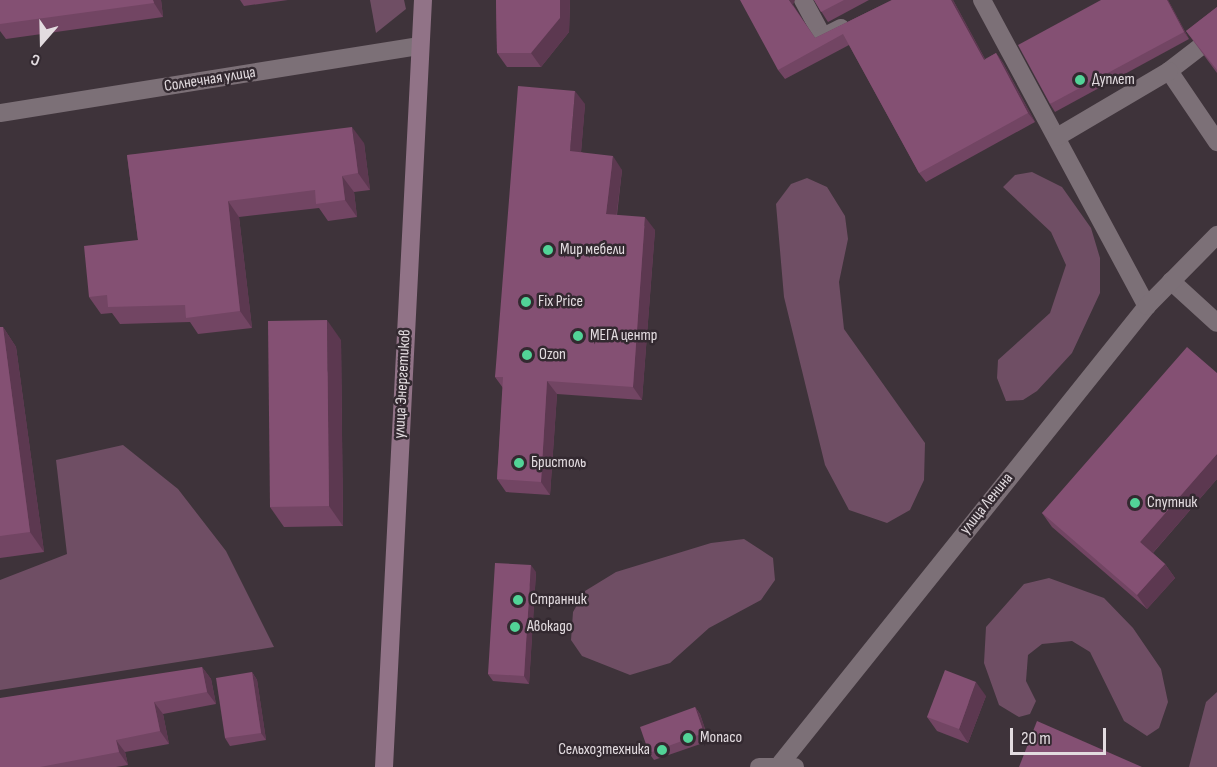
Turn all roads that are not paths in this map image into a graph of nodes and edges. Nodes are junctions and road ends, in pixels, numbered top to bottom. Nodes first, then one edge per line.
1 (423, 0) edge
2 (803, 0) edge
3 (982, 0) edge
4 (863, 16) edge
5 (1217, 34) edge
6 (420, 46) junction
7 (1169, 71) junction
8 (0, 113) edge
9 (1057, 137) junction
10 (1217, 142) edge
11 (1217, 235) edge
12 (1171, 281) junction
13 (1147, 306) junction
14 (1217, 323) edge
15 (788, 765) edge
16 (384, 767) edge
17 (759, 767) edge

1 - 6 street, улица Энергетиков
2 - 4 street
3 - 9 street
5 - 7 street
6 - 8 street, Солнечная улица
6 - 16 street, улица Энергетиков
7 - 9 street
7 - 10 street
9 - 13 street
11 - 12 street, улица Ленина
12 - 13 street, улица Ленина
12 - 14 street
13 - 15 street, улица Ленина
15 - 17 street, улица Ленина

